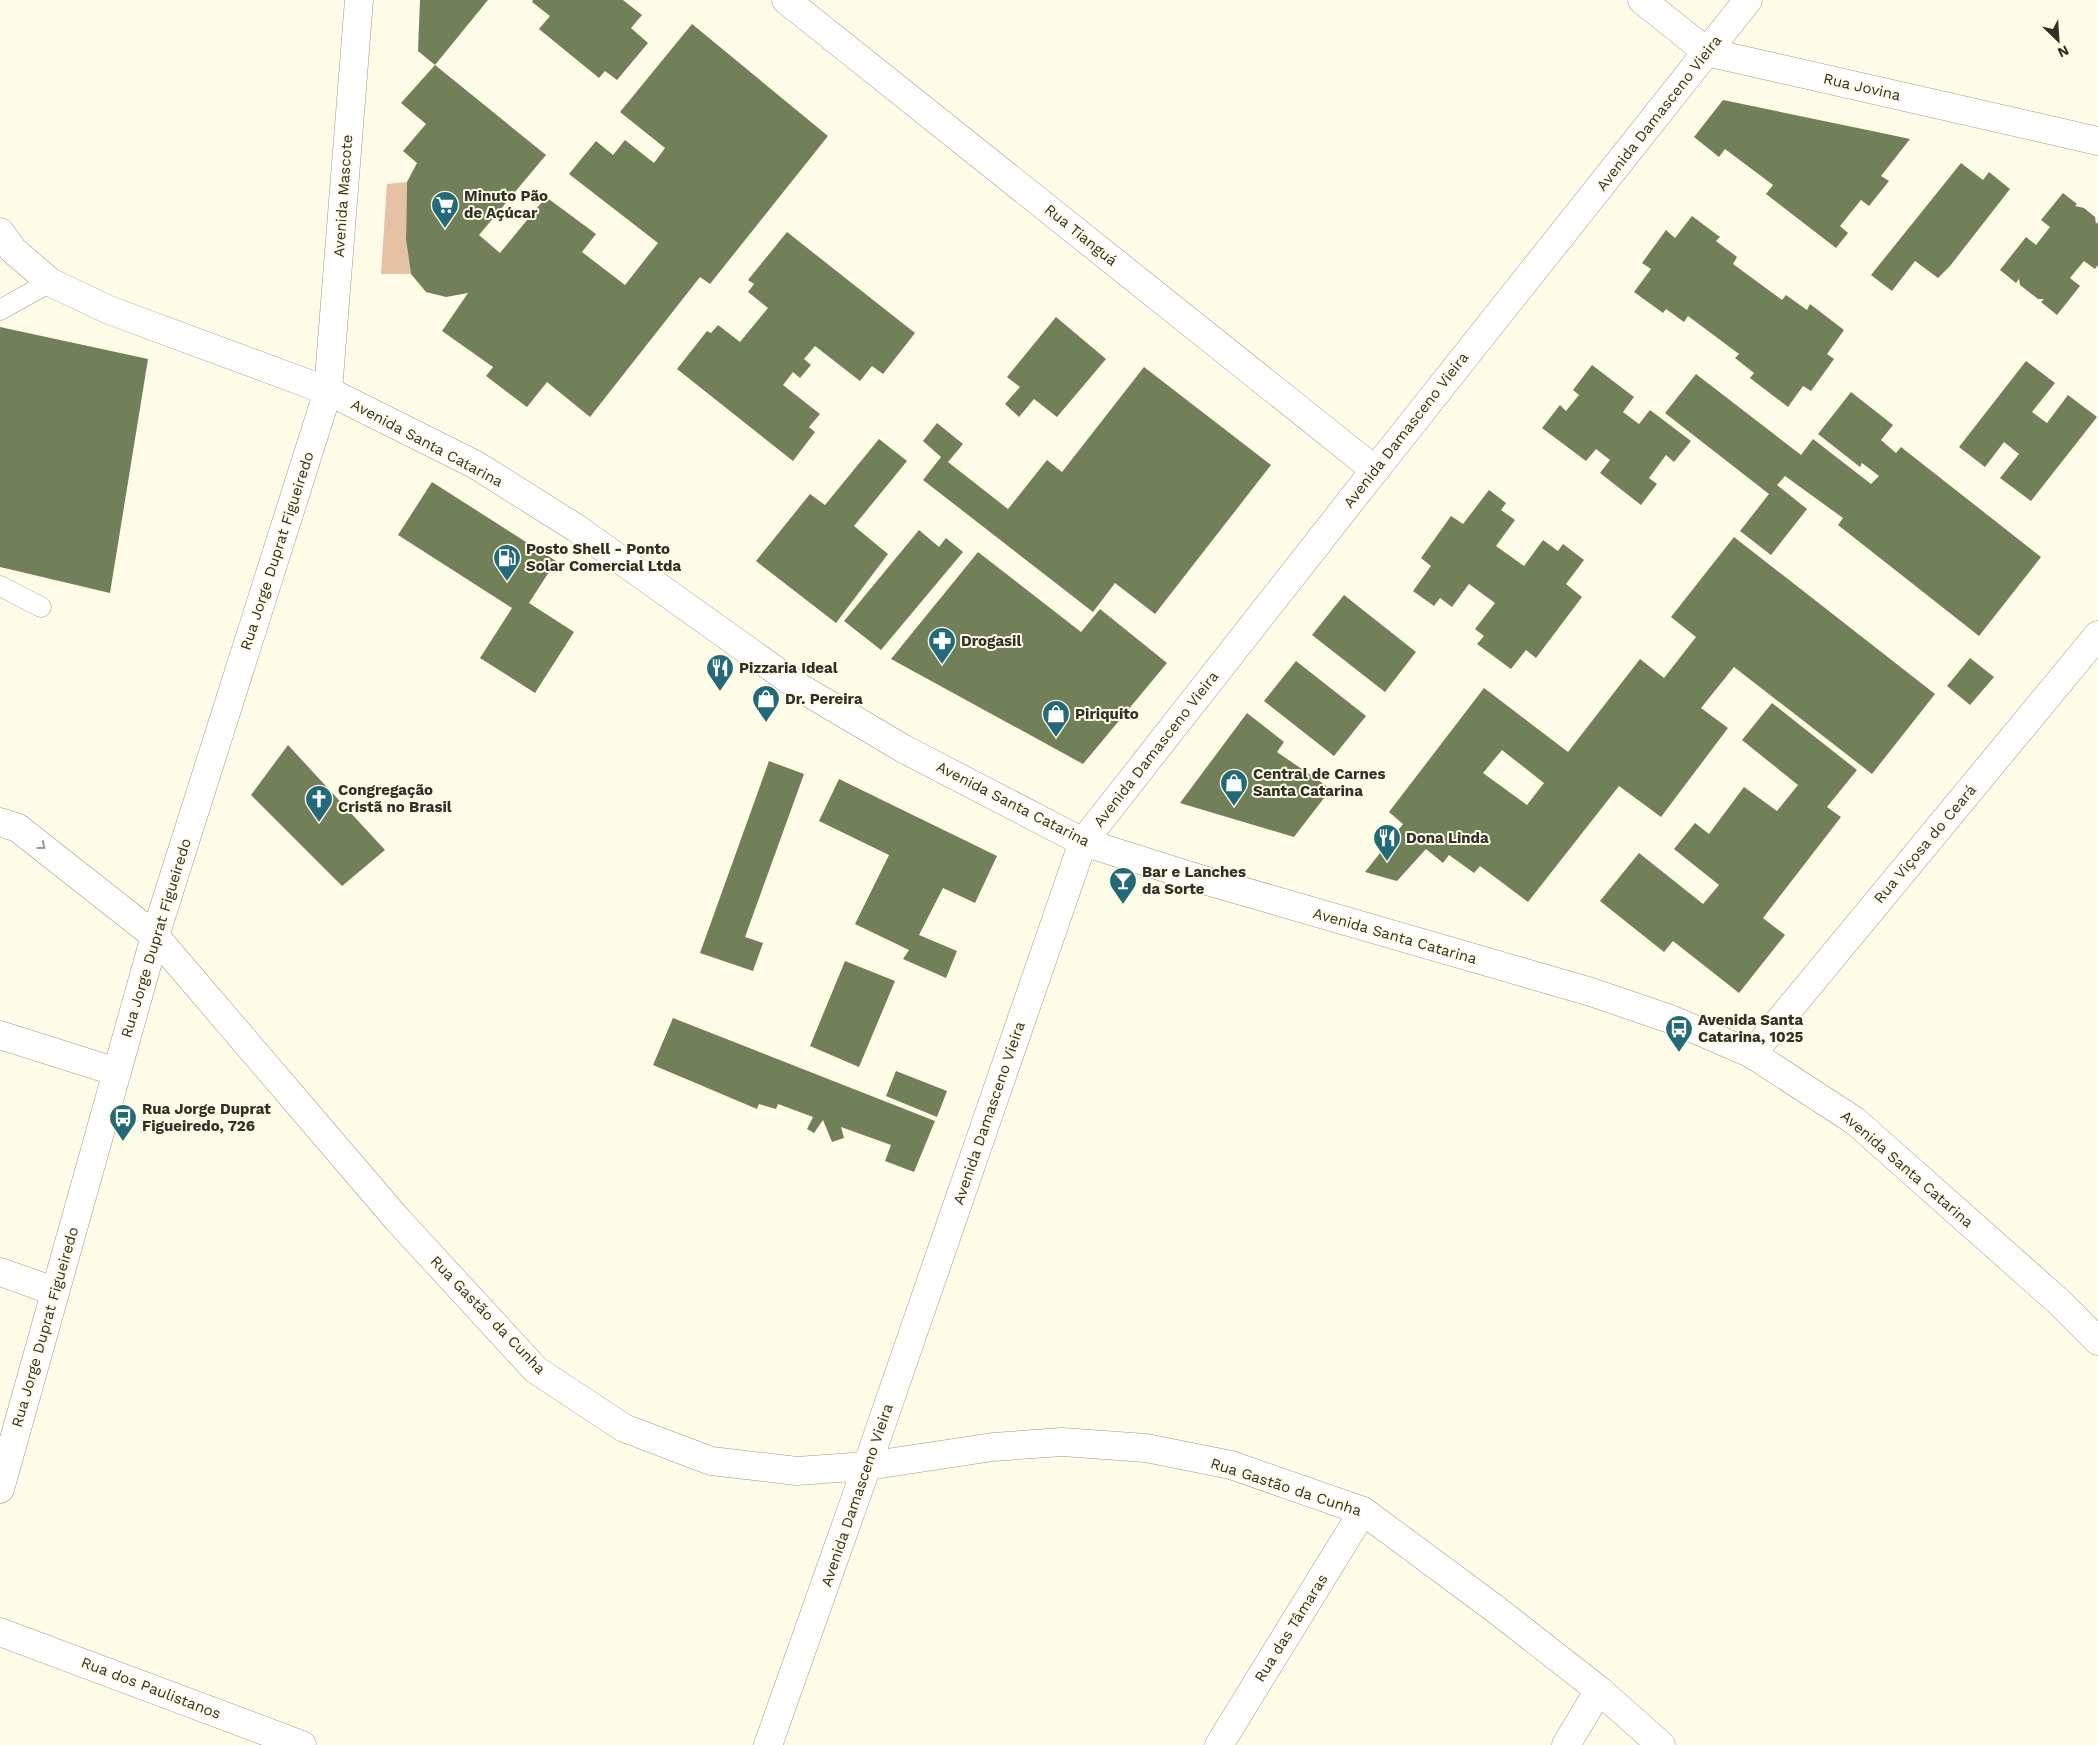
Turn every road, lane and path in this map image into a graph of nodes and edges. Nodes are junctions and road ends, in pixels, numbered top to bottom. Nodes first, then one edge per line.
1 (359, 0) edge
2 (786, 0) edge
3 (1642, 0) edge
4 (1748, 0) edge
5 (1707, 52) junction
6 (2098, 140) edge
7 (0, 232) edge
8 (50, 282) junction
9 (0, 310) edge
10 (328, 391) junction
11 (1375, 470) junction
12 (0, 586) edge
13 (41, 607) dead end
14 (2098, 635) edge
15 (0, 822) edge
16 (1083, 842) junction
17 (155, 936) junction
18 (0, 1036) edge
19 (1752, 1054) junction
20 (117, 1072) junction
21 (0, 1272) edge
22 (54, 1291) junction
23 (2098, 1341) edge
24 (868, 1466) junction
25 (0, 1489) edge
26 (1363, 1510) junction
27 (0, 1632) edge
28 (1599, 1690) junction
29 (302, 1745) edge
30 (768, 1745) edge
31 (1219, 1745) edge
32 (1566, 1745) edge
33 (1660, 1745) edge

1 - 10 street, Avenida Mascote
2 - 11 street, Rua Tianguá
3 - 5 street, Rua Jovina
4 - 5 street, Avenida Damasceno Vieira
5 - 6 street, Rua Jovina
5 - 11 street, Avenida Damasceno Vieira
7 - 8 street, Avenida Santa Catarina
8 - 9 lane
8 - 10 street, Avenida Santa Catarina
10 - 16 street, Avenida Santa Catarina
10 - 17 street, Rua Jorge Duprat Figueiredo
11 - 16 street, Avenida Damasceno Vieira
12 - 13 lane
14 - 19 street, Rua Viçosa do Ceará
15 -> 17 street, Rua Gastão da Cunha
16 - 19 street, Avenida Santa Catarina
16 - 24 street, Avenida Damasceno Vieira
17 - 20 street, Rua Jorge Duprat Figueiredo
17 - 24 street, Rua Gastão da Cunha
18 - 20 street
19 - 23 street, Avenida Santa Catarina
20 - 22 street, Rua Jorge Duprat Figueiredo
21 - 22 street
22 - 25 street, Rua Jorge Duprat Figueiredo
24 - 26 street, Rua Gastão da Cunha
24 - 30 street, Avenida Damasceno Vieira
26 - 28 street, Rua Gastão da Cunha
26 - 31 street, Rua das Tâmaras
27 - 29 street, Rua dos Paulistanos
28 - 32 street
28 - 33 street, Rua Gastão da Cunha

